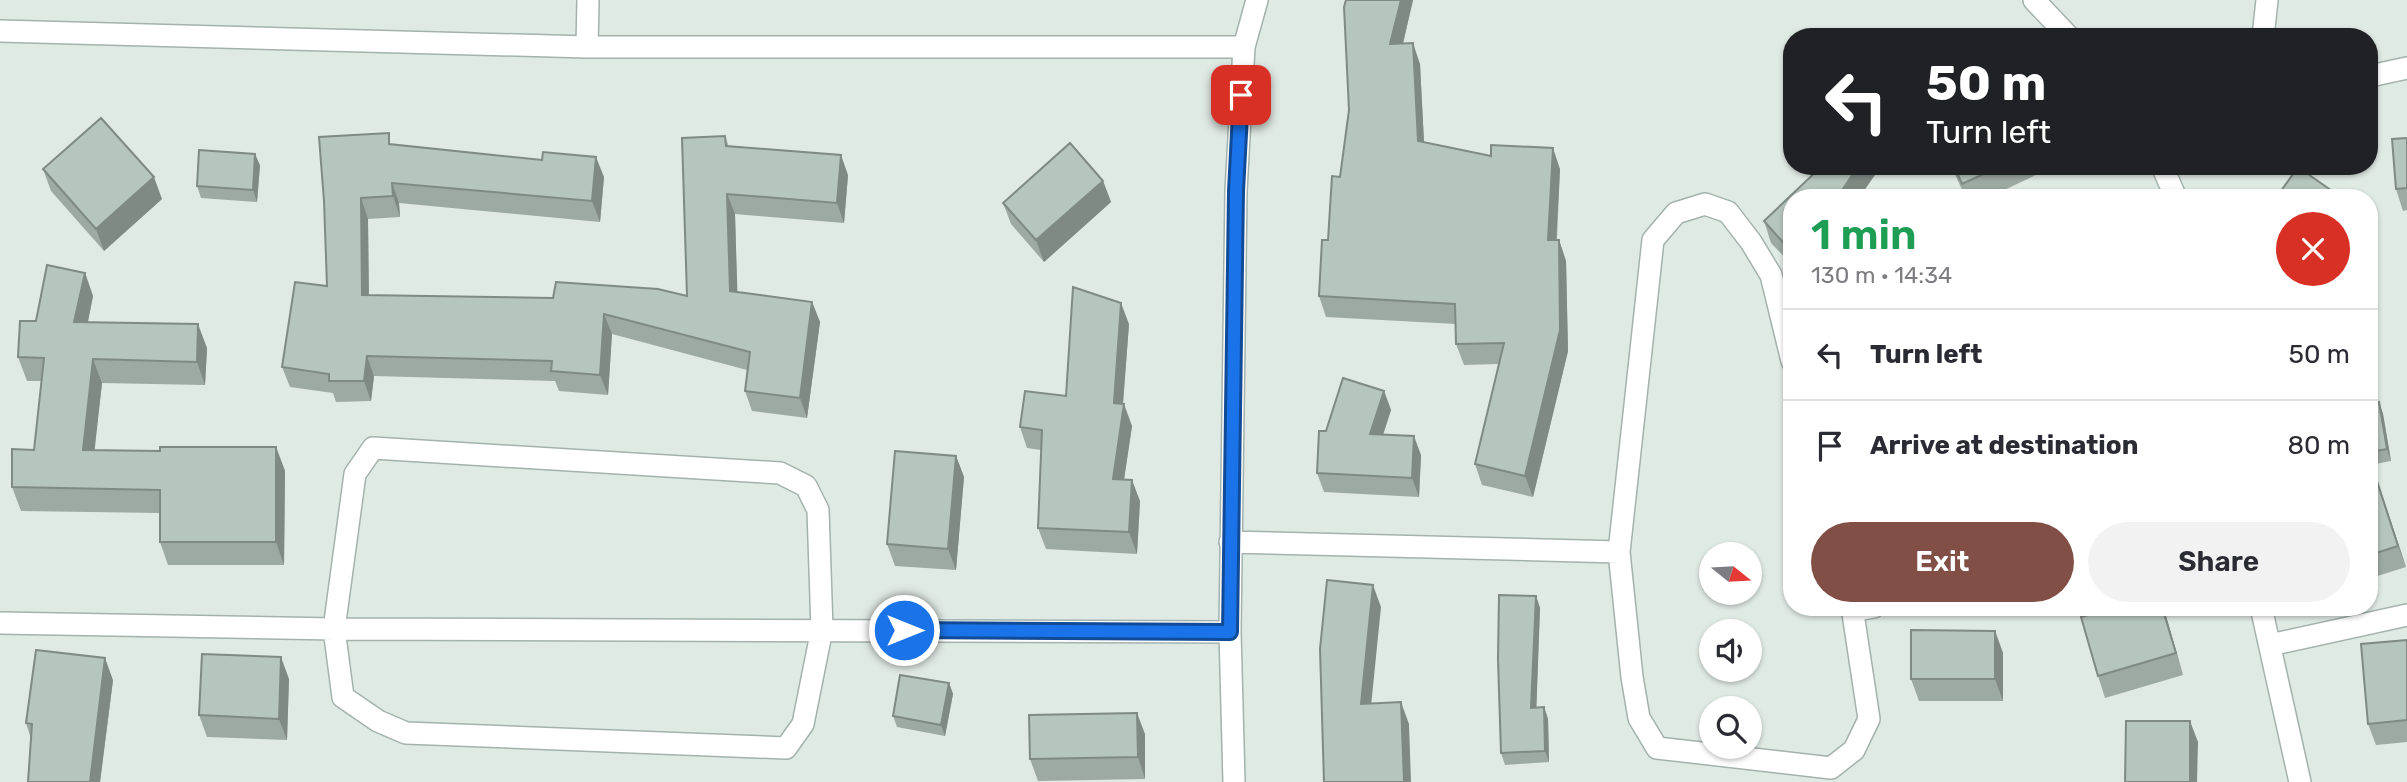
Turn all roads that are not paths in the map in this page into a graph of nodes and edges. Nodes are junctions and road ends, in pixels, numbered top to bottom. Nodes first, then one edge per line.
1 (588, 0) edge
2 (1257, 0) edge
3 (2034, 0) edge
4 (2267, 0) edge
5 (2060, 28) edge
6 (2264, 28) edge
7 (0, 32) edge
8 (587, 47) junction
9 (1244, 47) junction
10 (2407, 68) edge
11 (2378, 74) edge
12 (1783, 324) edge
13 (1230, 542) junction
14 (1619, 552) junction
15 (2407, 615) edge
16 (1853, 616) edge
17 (2263, 616) edge
18 (0, 623) edge
19 (334, 629) junction
20 (822, 629) junction
21 (1230, 632) junction
22 (2270, 645) junction
23 (1234, 782) edge
24 (2300, 782) edge

1 - 8 street
2 - 9 street
3 - 5 street
4 - 6 street
7 - 8 street
8 - 9 street
9 - 13 street
10 - 11 street
12 - 14 street
13 - 14 street
13 - 21 street
14 - 16 street
15 - 22 street
17 - 22 street
18 - 19 street
19 - 20 street
19 - 20 street
19 - 20 street
20 - 21 street
21 - 23 street
22 - 24 street

